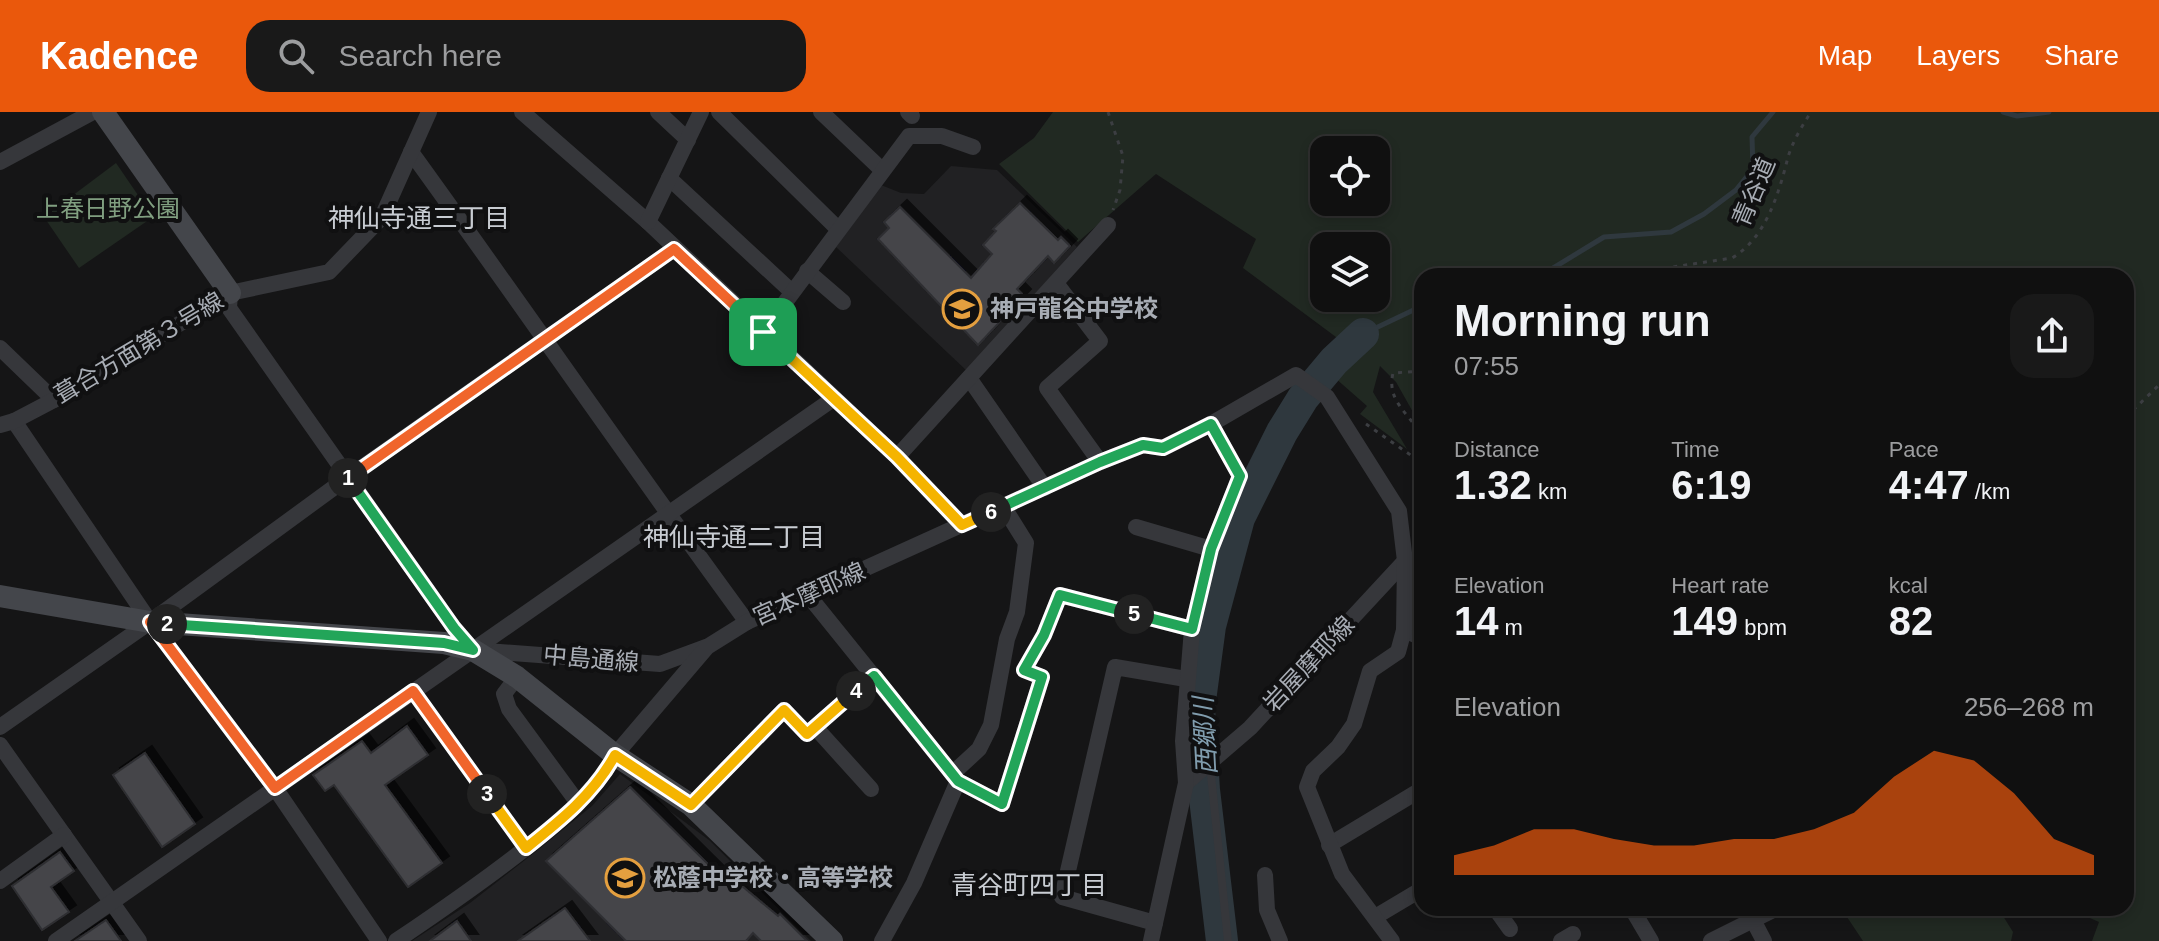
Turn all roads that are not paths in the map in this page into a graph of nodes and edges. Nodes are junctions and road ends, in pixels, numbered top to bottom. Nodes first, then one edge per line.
1 (93, 112) edge
2 (103, 112) edge
3 (429, 112) edge
4 (522, 112) edge
5 (658, 112) edge
6 (701, 112) edge
7 (719, 112) edge
8 (821, 112) edge
9 (688, 140) junction
10 (973, 147) dead end
11 (411, 152) junction
12 (0, 162) edge
13 (882, 170) junction
14 (669, 178) junction
15 (648, 222) junction
16 (1108, 225) road end
17 (838, 229) junction
18 (674, 249) junction
19 (807, 271) junction
20 (1056, 283) junction
21 (792, 292) junction
22 (230, 293) junction
23 (843, 302) dead end
24 (763, 332) junction
25 (547, 340) junction
26 (0, 348) edge
27 (969, 378) junction
28 (833, 399) junction
29 (54, 400) junction
30 (7, 423) edge
31 (1211, 424) junction
32 (897, 457) junction
33 (1100, 462) junction
34 (347, 478) junction
35 (1045, 488) junction
36 (1003, 506) junction
37 (666, 513) junction
38 (962, 525) junction
39 (1136, 527) dead end
40 (1211, 549) junction
41 (1405, 561) junction
42 (808, 595) junction
43 (0, 596) edge
44 (150, 622) junction
45 (747, 622) junction
46 (1192, 629) junction
47 (1404, 630) junction
48 (1414, 634) edge
49 (707, 647) junction
50 (473, 650) junction
51 (874, 676) junction
52 (517, 677) junction
53 (1186, 679) junction
54 (413, 691) junction
55 (0, 727) edge
56 (815, 727) junction
57 (0, 745) edge
58 (615, 755) junction
59 (1210, 764) junction
60 (955, 777) junction
61 (1189, 781) junction
62 (275, 788) junction
63 (871, 789) dead end
64 (1414, 794) edge
65 (578, 803) junction
66 (691, 805) junction
67 (64, 835) junction
68 (1329, 845) junction
69 (526, 848) junction
70 (1265, 875) dead end
71 (0, 881) edge
72 (1414, 894) edge
73 (112, 902) junction
74 (1501, 916) edge
75 (1636, 916) edge
76 (1761, 916) edge
77 (1375, 917) junction
78 (1753, 920) junction
79 (1155, 923) junction
80 (1510, 929) dead end
81 (56, 941) edge
82 (139, 941) edge
83 (379, 941) edge
84 (396, 941) edge
85 (832, 941) edge
86 (882, 941) edge
87 (1151, 941) edge
88 (1228, 941) edge
89 (1280, 941) edge
90 (1392, 941) edge
91 (1651, 941) edge
92 (1711, 941) edge
93 (1764, 941) edge

1 - 12 street
2 - 22 street
3 - 11 street, 葺合方面第３号線
4 - 15 street
5 - 9 street
6 - 9 street
7 - 17 street
8 - 13 street
9 - 14 street
10 - 13 street
11 - 22 street, 葺合方面第３号線
11 - 25 street
13 - 17 street
14 - 15 street
14 - 21 street
15 - 18 street
16 - 20 street
17 - 19 street
18 - 24 street
18 - 25 street
19 - 21 street
19 - 23 street
20 - 27 street
20 - 33 street
21 - 24 street
22 - 29 street, 葺合方面第３号線
22 - 34 street
24 - 28 street
25 - 34 street
25 - 37 street
26 - 29 street
27 - 32 street
27 - 35 street
28 - 32 street
28 - 37 street
29 - 30 street, 葺合方面第３号線
30 - 44 street
31 - 33 street, 宮本摩耶線
31 - 40 street
31 - 41 street, 宮本摩耶線
32 - 38 street
33 - 35 street, 宮本摩耶線
34 - 44 street
34 - 50 street
35 - 36 street, 宮本摩耶線
36 - 38 street, 宮本摩耶線
36 - 60 street
37 - 45 street
37 - 50 street
38 - 42 street, 宮本摩耶線
39 - 40 street
40 - 46 street
41 - 47 street
41 - 59 street, 岩屋摩耶線
42 - 45 street, 宮本摩耶線
42 - 51 street
43 - 44 street
44 - 50 street
44 - 55 street
44 - 62 street
45 - 49 street, 宮本摩耶線
46 - 53 street
46 - 60 street
47 - 48 street
47 - 68 street
49 - 50 street, 中島通線
49 - 58 street, 宮本摩耶線
50 - 52 street
50 - 54 street
51 - 56 street
51 - 60 street
52 - 58 street
52 - 65 street
53 - 61 street
53 - 79 street
54 - 62 street
54 - 69 lane
56 - 63 street
56 - 66 street
57 - 67 street
58 - 65 street, 宮本摩耶線
58 - 66 street
59 - 61 street, 岩屋摩耶線
59 - 88 lane
60 - 86 street
61 - 79 street
62 - 73 street
62 - 83 street
64 - 68 street
65 - 69 street, 宮本摩耶線
66 - 85 street
67 - 71 street
67 - 73 street
68 - 77 street
69 - 84 street, 宮本摩耶線
70 - 89 street
72 - 77 street
73 - 81 street
73 - 82 street
74 - 80 street
75 - 91 street
76 - 78 street
77 - 90 street
78 - 92 street
78 - 93 street
79 - 87 street

